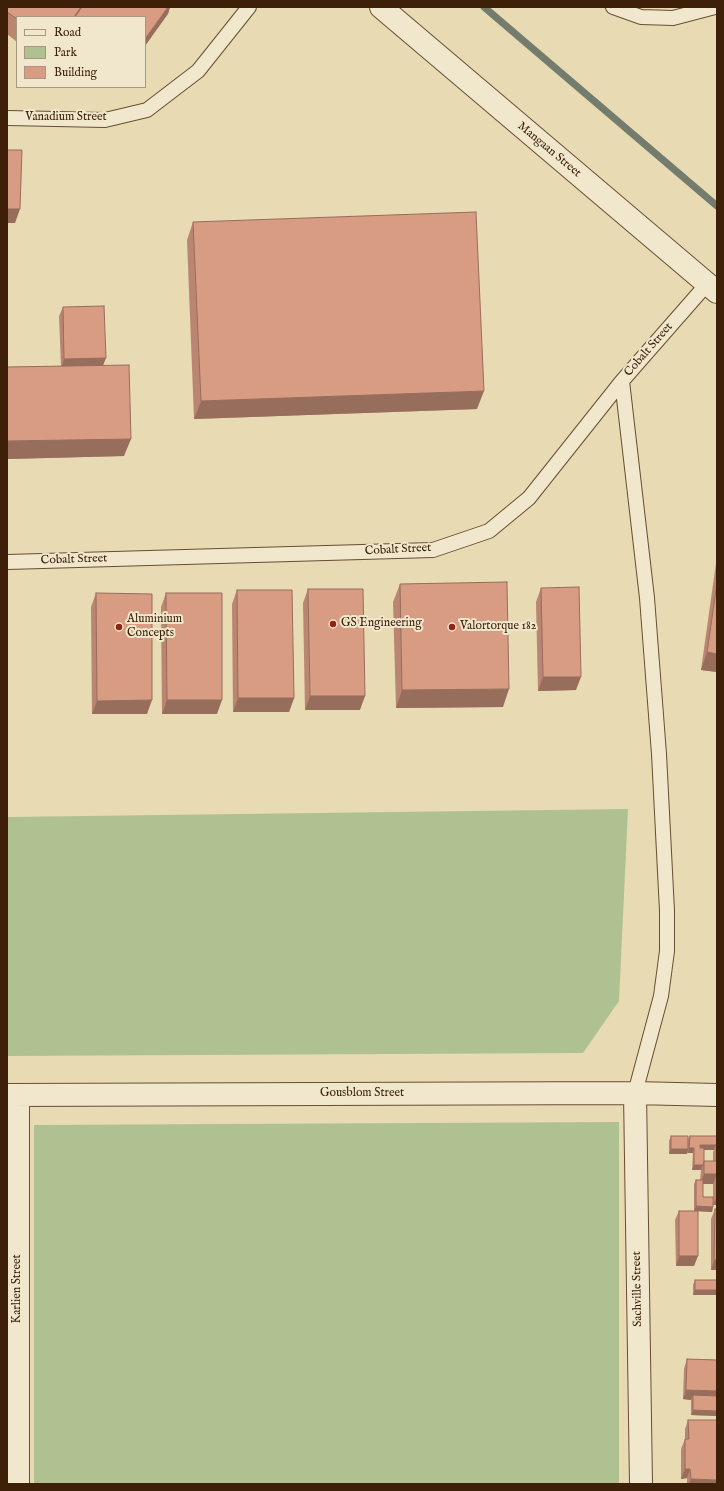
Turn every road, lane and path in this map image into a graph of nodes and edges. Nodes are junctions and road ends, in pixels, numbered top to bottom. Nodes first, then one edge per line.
1 (249, 7) edge
2 (381, 7) edge
3 (613, 7) edge
4 (715, 7) edge
5 (7, 118) edge
6 (714, 283) edge
7 (622, 381) junction
8 (7, 562) edge
9 (635, 1093) junction
10 (12, 1095) edge
11 (717, 1095) edge
12 (18, 1484) edge
13 (641, 1484) edge

1 - 5 lane, Vanadium Street
2 - 6 street, Mangaan Street
3 - 4 lane
6 - 7 lane, Cobalt Street
7 - 8 lane, Cobalt Street
7 - 9 lane
9 - 10 street, Gousblom Street
9 - 11 street, Gousblom Street
9 - 13 street, Sachville Street
10 - 12 street, Karlien Street

